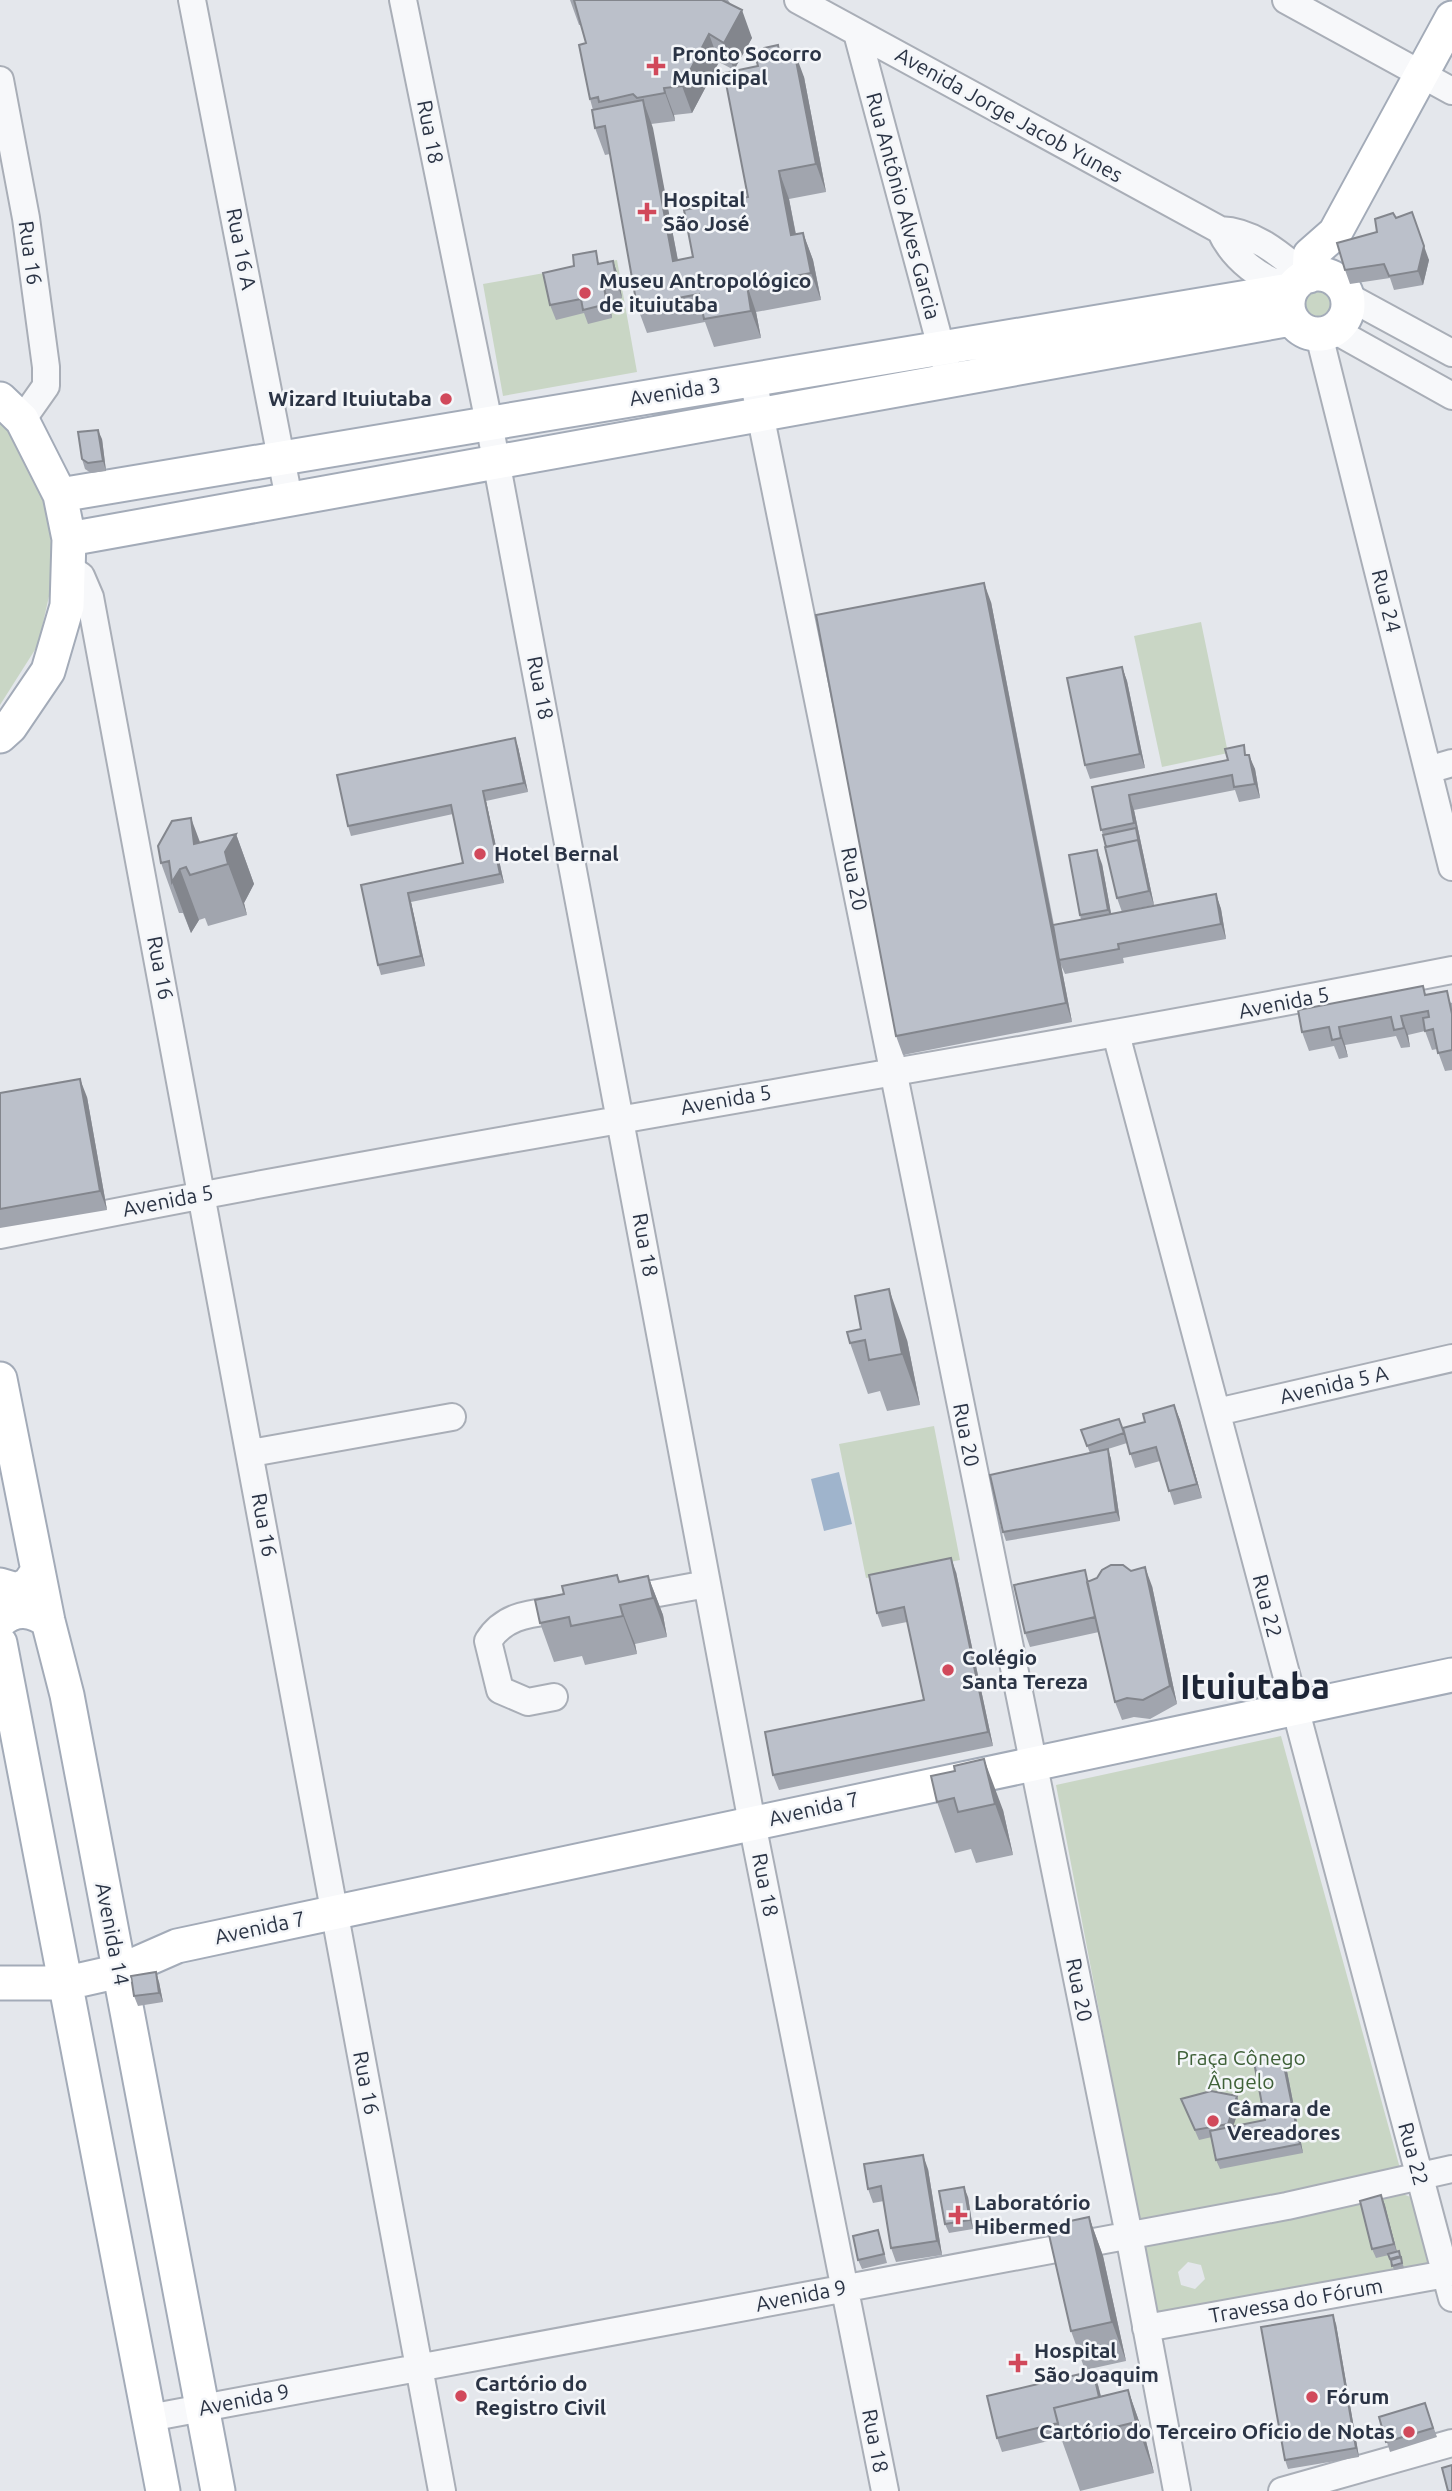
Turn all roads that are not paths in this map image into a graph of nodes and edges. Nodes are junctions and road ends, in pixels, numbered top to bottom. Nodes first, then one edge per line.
1 (192, 0) edge
2 (403, 0) edge
3 (798, 0) edge
4 (1286, 0) edge
5 (1452, 18) edge
6 (857, 33) junction
7 (1421, 74) junction
8 (0, 80) edge
9 (1452, 91) edge
10 (1313, 299) junction
11 (941, 347) junction
12 (1452, 353) edge
13 (753, 379) junction
14 (949, 380) junction
15 (1452, 396) edge
16 (11, 409) edge
17 (761, 414) junction
18 (489, 423) junction
19 (281, 458) junction
20 (496, 462) junction
21 (60, 495) junction
22 (289, 499) junction
23 (69, 553) junction
24 (0, 736) edge
25 (1440, 766) edge
26 (1452, 867) edge
27 (1452, 970) edge
28 (1116, 1034) junction
29 (893, 1072) junction
30 (622, 1119) junction
31 (202, 1194) junction
32 (0, 1235) edge
33 (1452, 1358) edge
34 (0, 1379) edge
35 (1217, 1412) junction
36 (452, 1417) dead end
37 (251, 1453) junction
38 (37, 1572) junction
39 (707, 1584) junction
40 (0, 1586) edge
41 (0, 1621) edge
42 (48, 1621) junction
43 (0, 1643) edge
44 (1452, 1675) edge
45 (554, 1696) dead end
46 (1293, 1707) junction
47 (1033, 1762) junction
48 (752, 1823) junction
49 (107, 1908) junction
50 (334, 1913) junction
51 (55, 1920) junction
52 (117, 1958) junction
53 (64, 1968) junction
54 (0, 1982) edge
55 (127, 2015) junction
56 (75, 2026) junction
57 (1452, 2169) edge
58 (1419, 2174) junction
59 (1129, 2235) junction
60 (1449, 2286) edge
61 (846, 2288) junction
62 (1146, 2328) junction
63 (420, 2367) junction
64 (202, 2408) junction
65 (149, 2418) junction
66 (1452, 2442) edge
67 (163, 2491) edge
68 (218, 2491) edge
69 (442, 2491) edge
70 (885, 2491) edge
71 (1177, 2491) edge
72 (1282, 2491) edge

1 - 19 street, Rua 16 A
2 - 18 street, Rua 18
3 - 6 street, Avenida Jorge Jacob Yunes
4 - 7 street
5 - 7 main road
6 - 10 street, Avenida Jorge Jacob Yunes
6 - 11 street, Rua Antônio Alves Garcia
7 - 9 street
7 - 10 main road
8 - 16 street, Rua 16
10 - 11 main road, Avenida 3
10 - 12 street, Avenida Jorge Jacob Yunes
10 - 14 main road, Avenida 3
10 - 15 street, Avenida Jorge Jacob Yunes
10 - 25 street, Rua 24
11 - 13 main road, Avenida 3
11 - 14 street, Rua Antônio Alves Garcia
13 - 17 street, Rua 20
13 - 18 main road, Avenida 3
14 - 17 main road, Avenida 3
16 - 21 main road
17 - 20 main road, Avenida 3
17 - 29 street, Rua 20
18 - 19 main road, Avenida 3
18 - 20 street, Rua 18
19 - 21 main road, Avenida 3
19 - 22 street, Rua 16 A
20 - 22 main road, Avenida 3
20 - 30 street, Rua 18
21 - 23 main road
22 - 23 main road, Avenida 3
23 - 24 main road
23 - 31 street, Rua 16
25 - 26 street, Rua 24
27 - 28 street, Avenida 5
28 - 29 street, Avenida 5
28 - 35 street, Rua 22
29 - 30 street, Avenida 5
29 - 47 street, Rua 20
30 - 31 street, Avenida 5
30 - 39 street, Rua 18
31 - 32 street, Avenida 5
31 - 37 street, Rua 16
33 - 35 street, Avenida 5 A
34 - 38 main road, Avenida 14
35 - 46 street, Rua 22
36 - 37 street
37 - 50 street, Rua 16
38 - 40 main road
38 - 42 main road, Avenida 14
39 - 45 street
39 - 48 street, Rua 18
41 - 42 main road
42 - 49 main road, Avenida 14
43 - 51 main road
44 - 46 main road, Avenida 7
46 - 47 main road, Avenida 7
46 - 58 street, Rua 22
47 - 48 main road, Avenida 7
47 - 59 street, Rua 20
48 - 50 main road, Avenida 7
48 - 61 street, Rua 18
49 - 51 main road
49 - 52 main road, Avenida 14
50 - 52 main road, Avenida 7
50 - 63 street, Rua 16
51 - 53 main road
52 - 53 main road, Avenida 7
52 - 55 main road, Avenida 14
53 - 54 main road, Avenida 7
53 - 56 main road
55 - 56 main road
55 - 64 main road, Avenida 14
56 - 65 main road
57 - 58 street, Avenida 9
58 - 59 street, Avenida 9
58 - 60 street, Rua 22
59 - 61 street, Avenida 9
59 - 62 street, Rua 20
60 - 62 street, Travessa do Fórum
61 - 63 street, Avenida 9
61 - 70 street, Rua 18
62 - 71 street, Rua 20
63 - 64 street, Avenida 9
63 - 69 street, Rua 16
64 - 65 street, Avenida 9
64 - 68 main road, Avenida 14
65 - 67 main road
66 - 72 street

